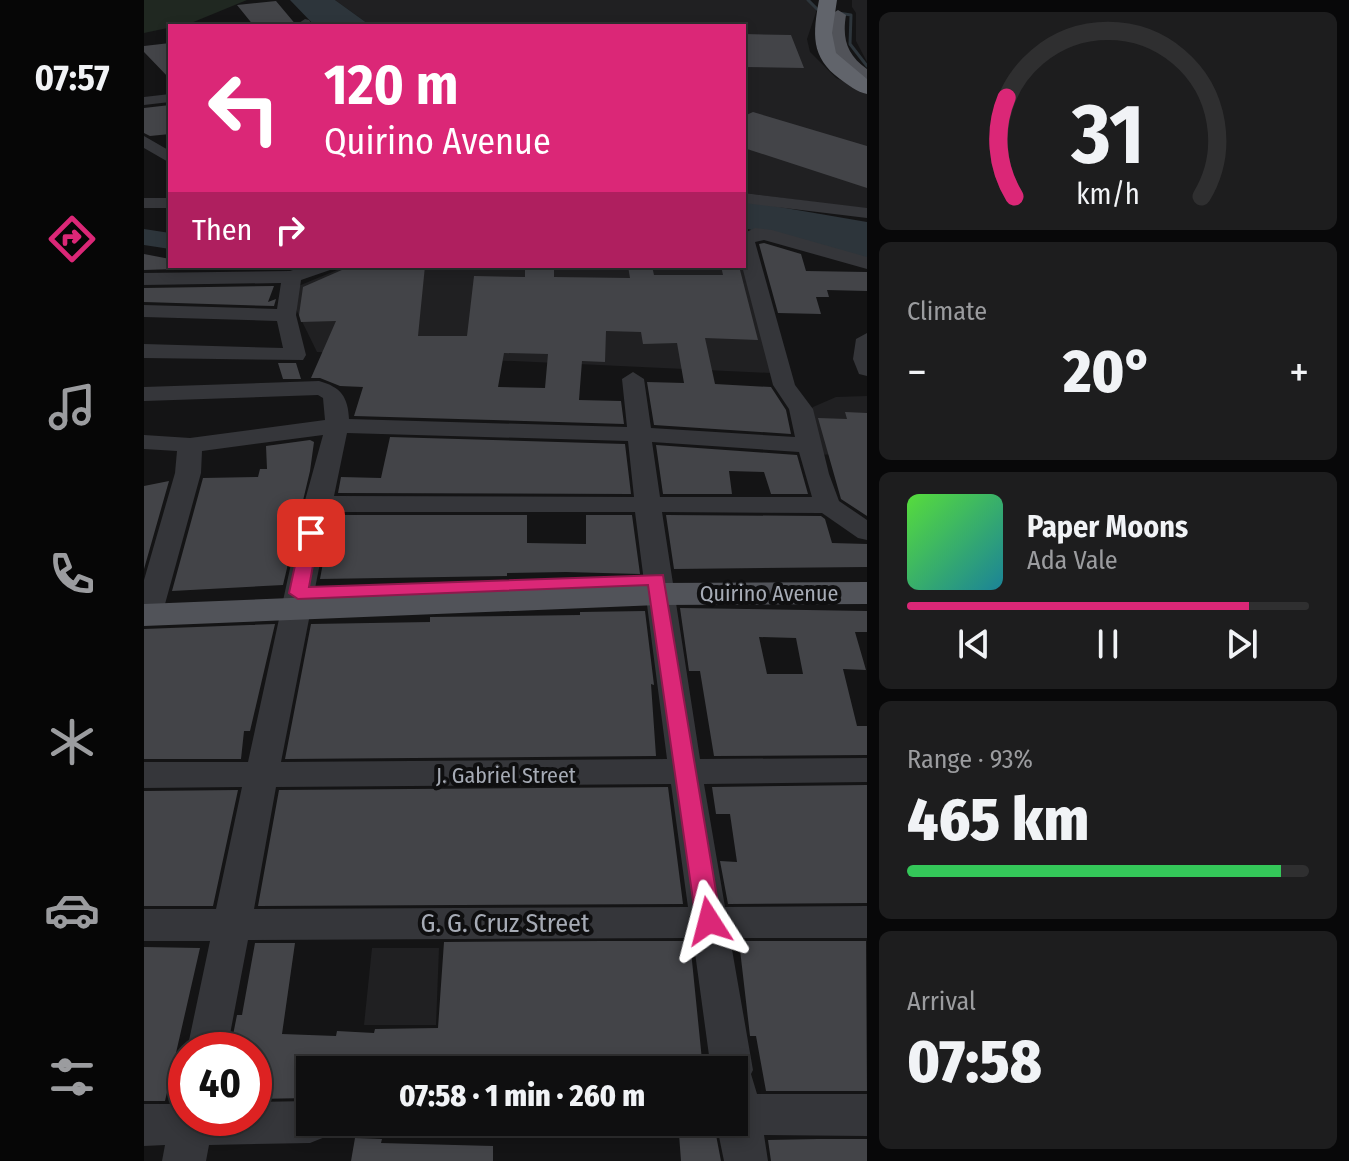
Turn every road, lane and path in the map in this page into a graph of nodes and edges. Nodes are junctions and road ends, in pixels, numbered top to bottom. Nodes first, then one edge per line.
1 (831, 5) edge
2 (867, 75) edge
3 (867, 88) edge
4 (168, 98) edge
5 (144, 101) edge
6 (168, 136) edge
7 (144, 140) edge
8 (168, 157) edge
9 (746, 198) edge
10 (144, 203) edge
11 (168, 203) edge
12 (867, 213) edge
13 (746, 239) edge
14 (867, 263) edge
15 (317, 268) edge
16 (292, 277) junction
17 (144, 279) edge
18 (144, 311) edge
19 (286, 315) junction
20 (867, 339) edge
21 (144, 351) edge
22 (867, 369) edge
23 (633, 379) dead end
24 (144, 394) edge
25 (337, 426) junction
26 (638, 434) junction
27 (144, 442) edge
28 (190, 445) junction
29 (809, 445) junction
30 (317, 504) junction
31 (646, 505) junction
32 (828, 505) junction
33 (867, 532) edge
34 (867, 577) edge
35 (657, 587) junction
36 (867, 593) edge
37 (296, 602) junction
38 (147, 607) edge
39 (867, 770) edge
40 (686, 774) junction
41 (144, 775) edge
42 (262, 776) junction
43 (709, 921) junction
44 (867, 922) edge
45 (144, 925) edge
46 (232, 925) junction
47 (211, 1032) edge
48 (730, 1056) edge
49 (748, 1105) edge
50 (867, 1115) edge
51 (296, 1123) edge
52 (144, 1125) edge
53 (272, 1126) edge
54 (168, 1130) edge
55 (742, 1136) edge
56 (746, 1161) edge

1 - 2 highway
1 - 3 highway
1 - 3 main road
4 - 5 street
6 - 7 street
7 - 8 street
9 - 12 street
10 - 11 street
13 - 14 street
13 - 29 street
15 - 16 street
16 - 17 street
16 - 19 street
18 - 19 street
19 - 21 street
20 - 22 street
23 - 26 street
24 - 25 street
25 - 26 street
25 - 28 street
25 - 30 street
26 - 29 street
26 - 31 street
27 - 28 street
28 - 38 street
29 - 32 street
30 - 31 street
30 - 37 street
31 - 32 street
31 - 35 street
32 - 33 street
34 - 35 main road, Quirino Avenue
35 - 36 main road, Quirino Avenue
35 - 37 main road, Quirino Avenue
35 - 40 street
37 - 38 main road, Quirino Avenue
37 - 42 street
39 - 40 street, J. Gabriel Street
40 - 42 street, J. Gabriel Street
40 - 43 street
41 - 42 street, J. Gabriel Street
42 - 46 street
43 - 44 street, G. G. Cruz Street
43 - 46 street, G. G. Cruz Street
43 - 48 street
45 - 46 street, G. G. Cruz Street
46 - 47 street
49 - 50 street
51 - 53 street
52 - 54 street
55 - 56 street

